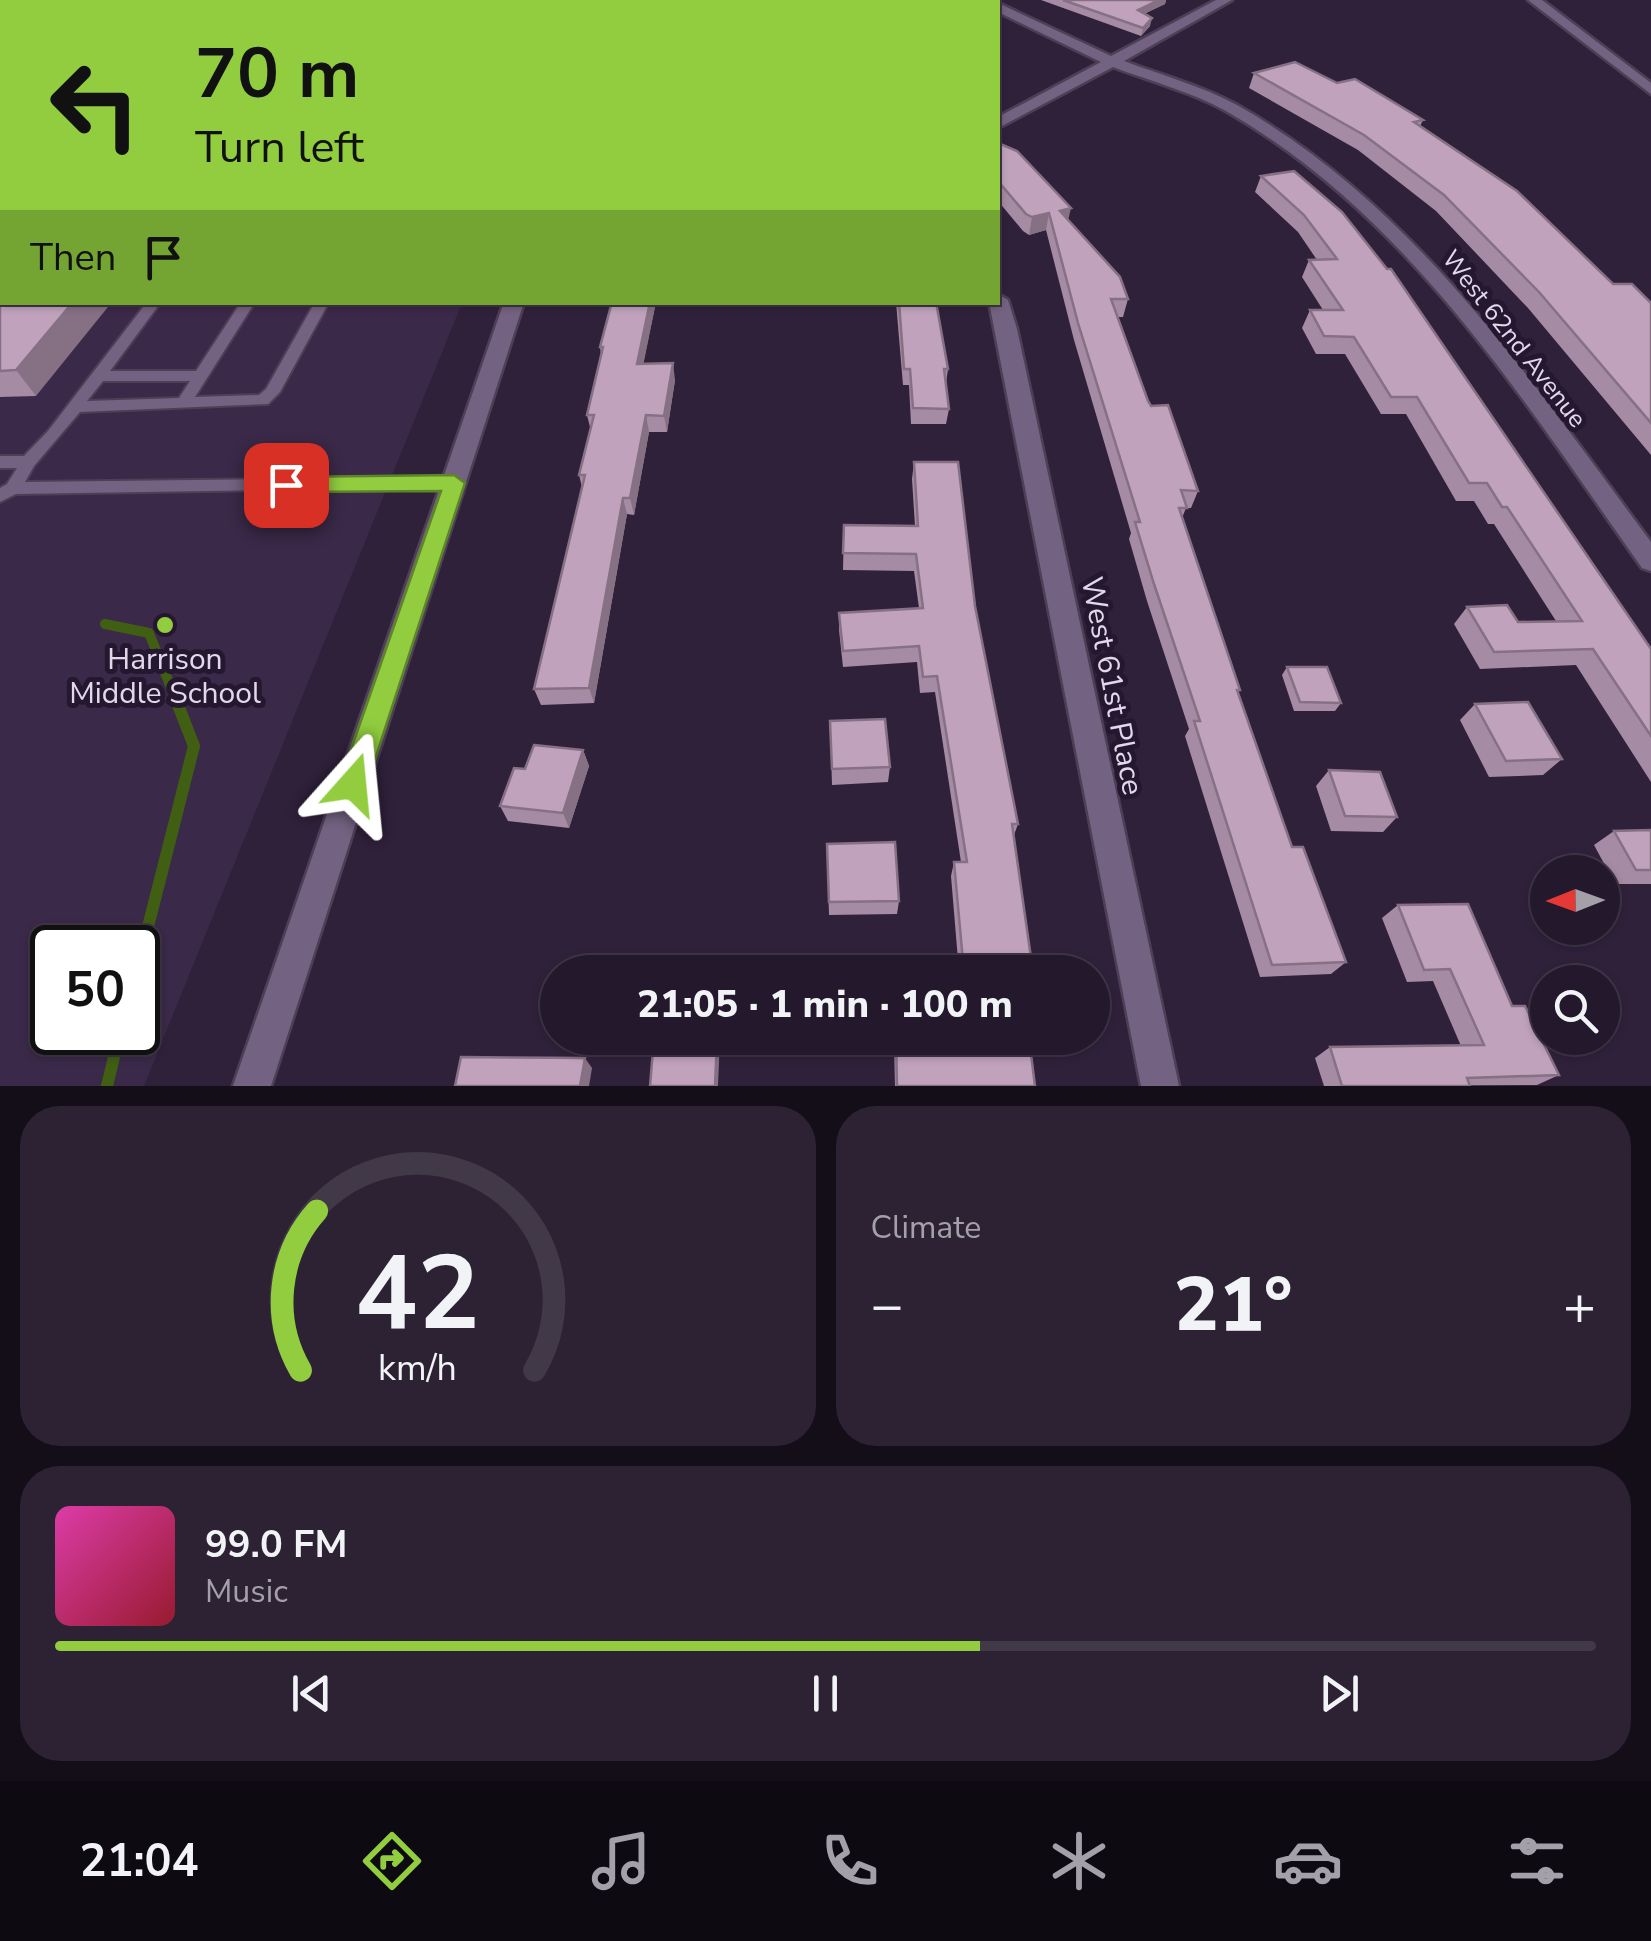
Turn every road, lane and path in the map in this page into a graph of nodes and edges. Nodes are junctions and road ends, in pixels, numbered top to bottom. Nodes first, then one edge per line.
1 (1226, 0) edge
2 (1534, 0) edge
3 (1000, 7) edge
4 (1114, 62) junction
5 (1651, 90) edge
6 (1000, 122) edge
7 (152, 305) edge
8 (246, 305) edge
9 (320, 305) edge
10 (513, 305) edge
11 (1000, 305) edge
12 (98, 376) junction
13 (201, 376) junction
14 (183, 404) junction
15 (74, 408) junction
16 (0, 462) edge
17 (28, 462) junction
18 (454, 483) junction
19 (7, 492) edge
20 (1651, 561) edge
21 (252, 1086) edge
22 (1160, 1086) edge

1 - 4 street
2 - 5 street
3 - 4 street, West 62nd Avenue
4 - 6 street
4 - 20 street, West 62nd Avenue
7 - 12 lane
8 - 13 lane
9 - 14 lane
10 - 18 street
11 - 22 street, West 61st Place
12 - 13 lane
12 - 15 lane
13 - 14 lane
14 - 15 lane
15 - 17 lane
16 - 17 lane
17 - 19 lane
18 - 19 lane
18 - 21 street

